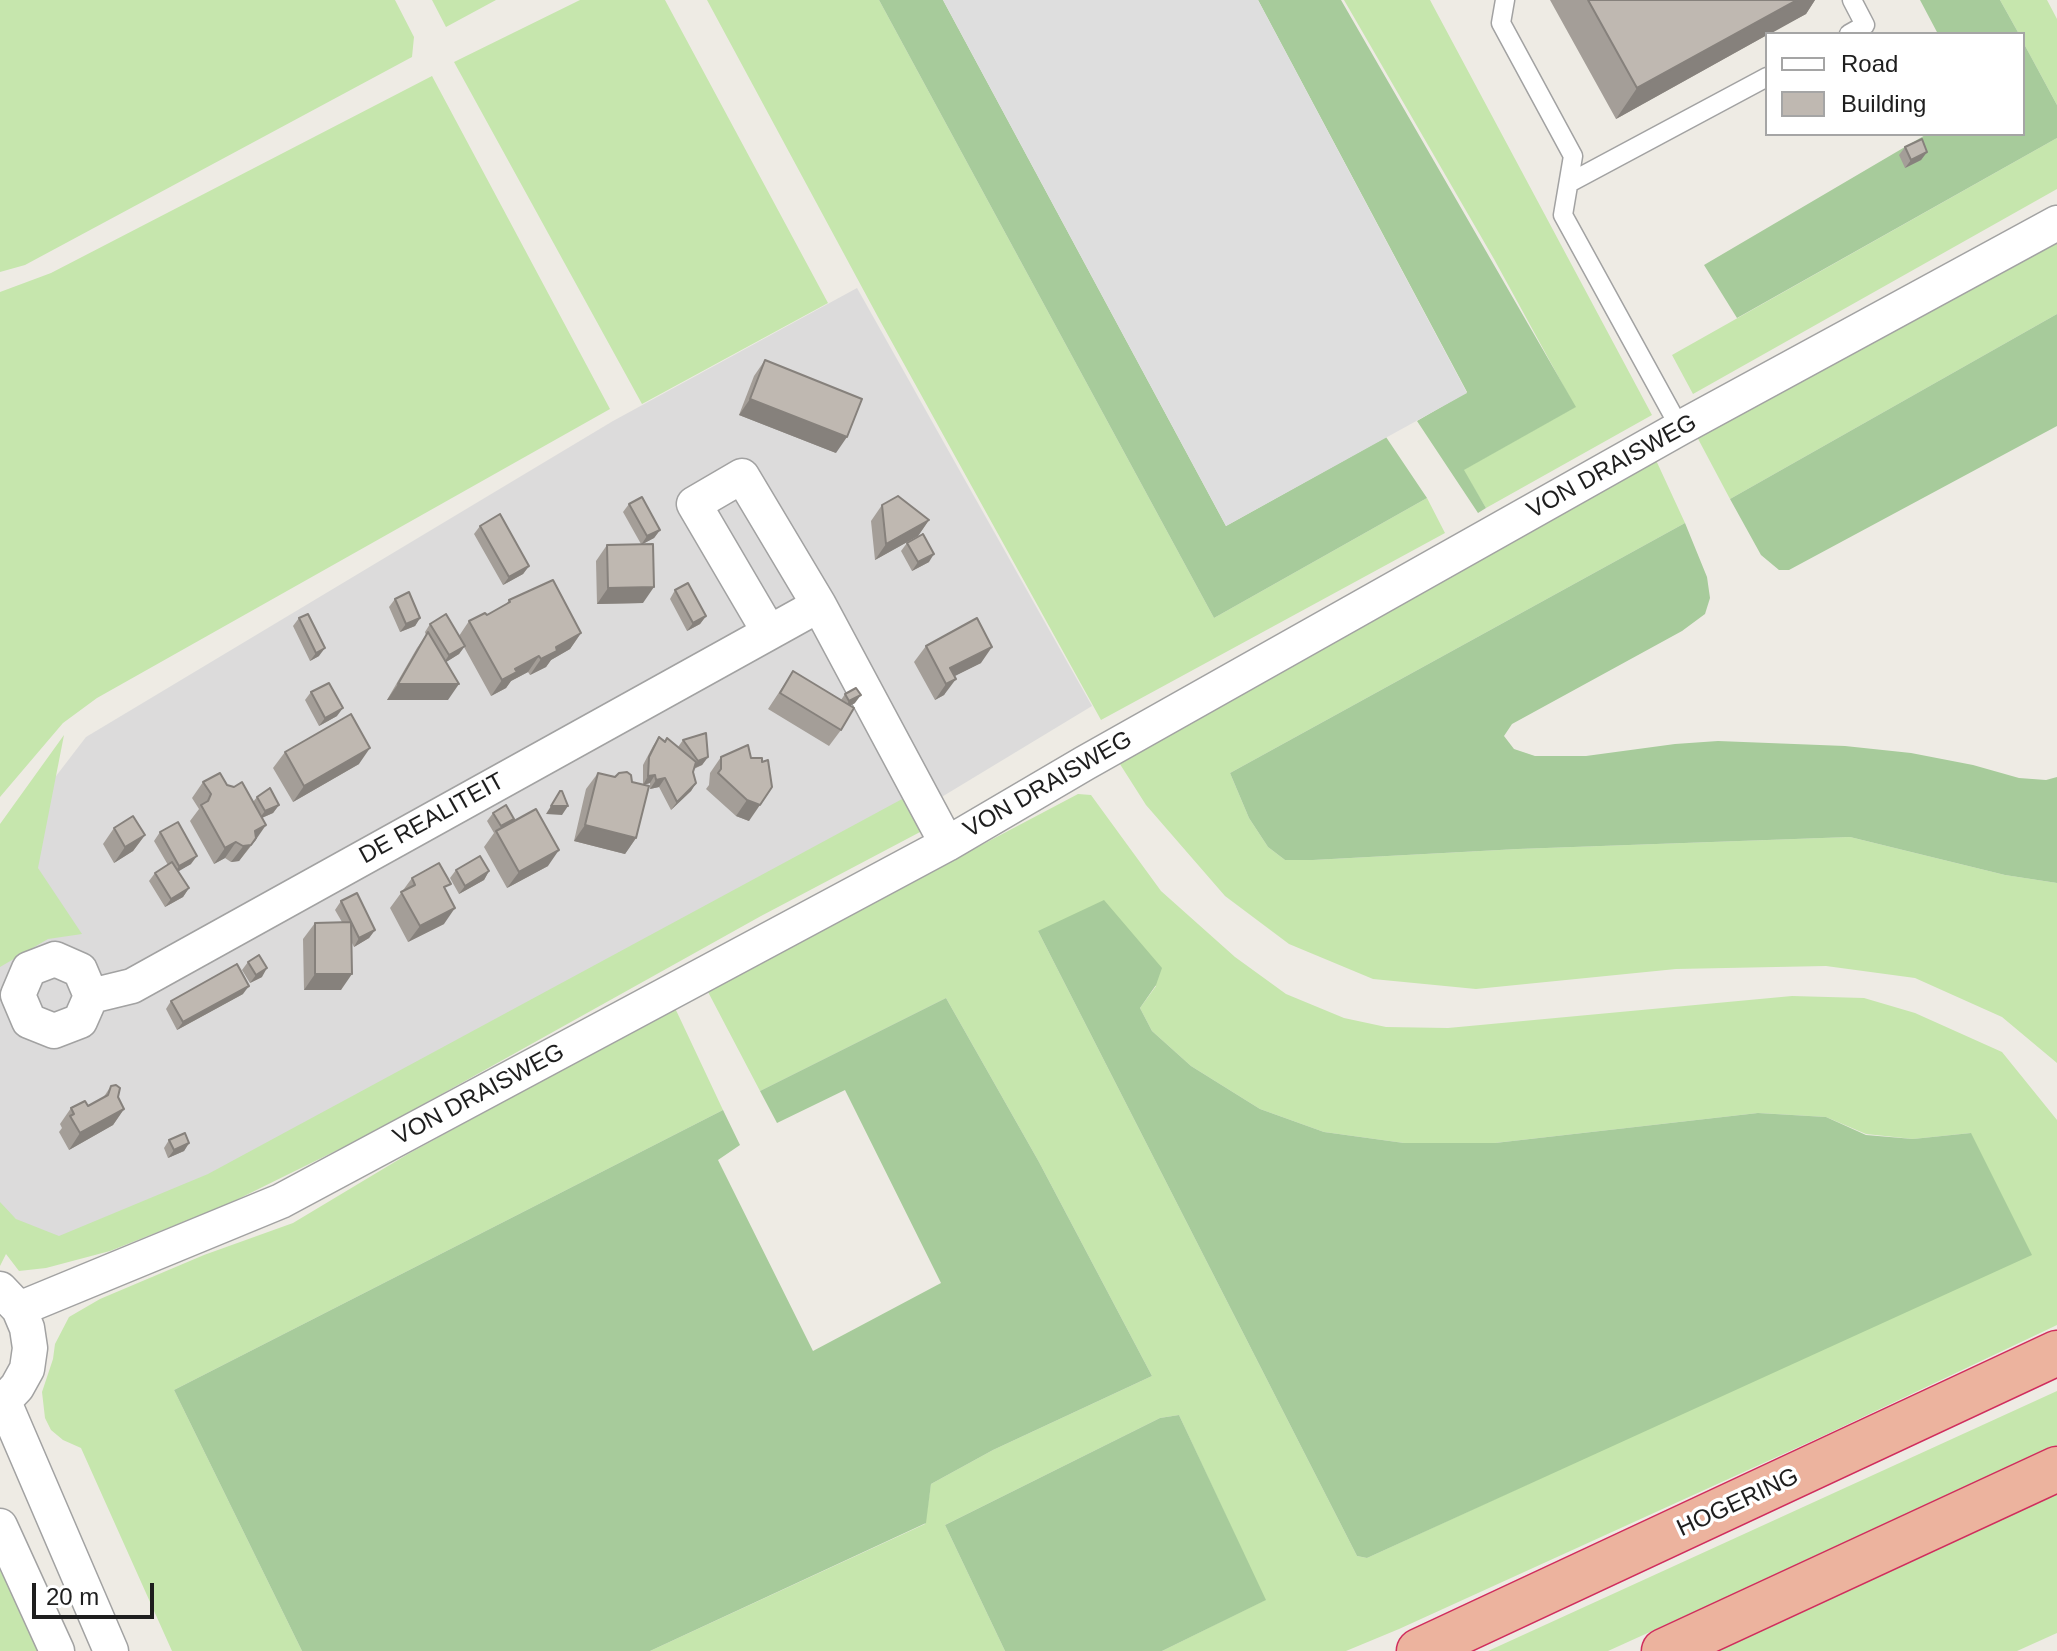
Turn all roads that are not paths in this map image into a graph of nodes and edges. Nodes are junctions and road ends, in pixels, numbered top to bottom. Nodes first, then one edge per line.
1 (1505, 0) edge
2 (1852, 0) edge
3 (1853, 32) edge
4 (1765, 78) edge
5 (1569, 183) junction
6 (2057, 223) edge
7 (1680, 428) junction
8 (819, 605) junction
9 (769, 632) junction
10 (947, 844) junction
11 (91, 996) dead end
12 (10, 1299) edge
13 (2057, 1353) edge
14 (2, 1404) edge
15 (2057, 1469) edge
16 (0, 1526) edge
17 (57, 1651) edge
18 (111, 1651) edge
19 (1419, 1651) edge
20 (1664, 1651) edge

1 - 5 lane
2 - 3 lane
4 - 5 lane
5 - 7 lane
6 - 7 street, VON DRAISWEG
7 - 10 street, VON DRAISWEG
8 - 9 street, DE REALITEIT
8 - 9 street
8 - 10 street
9 - 11 street, DE REALITEIT
10 - 12 street, VON DRAISWEG
12 - 14 street
13 - 19 highway, HOGERING
14 - 18 street
15 - 20 highway
16 - 17 street

